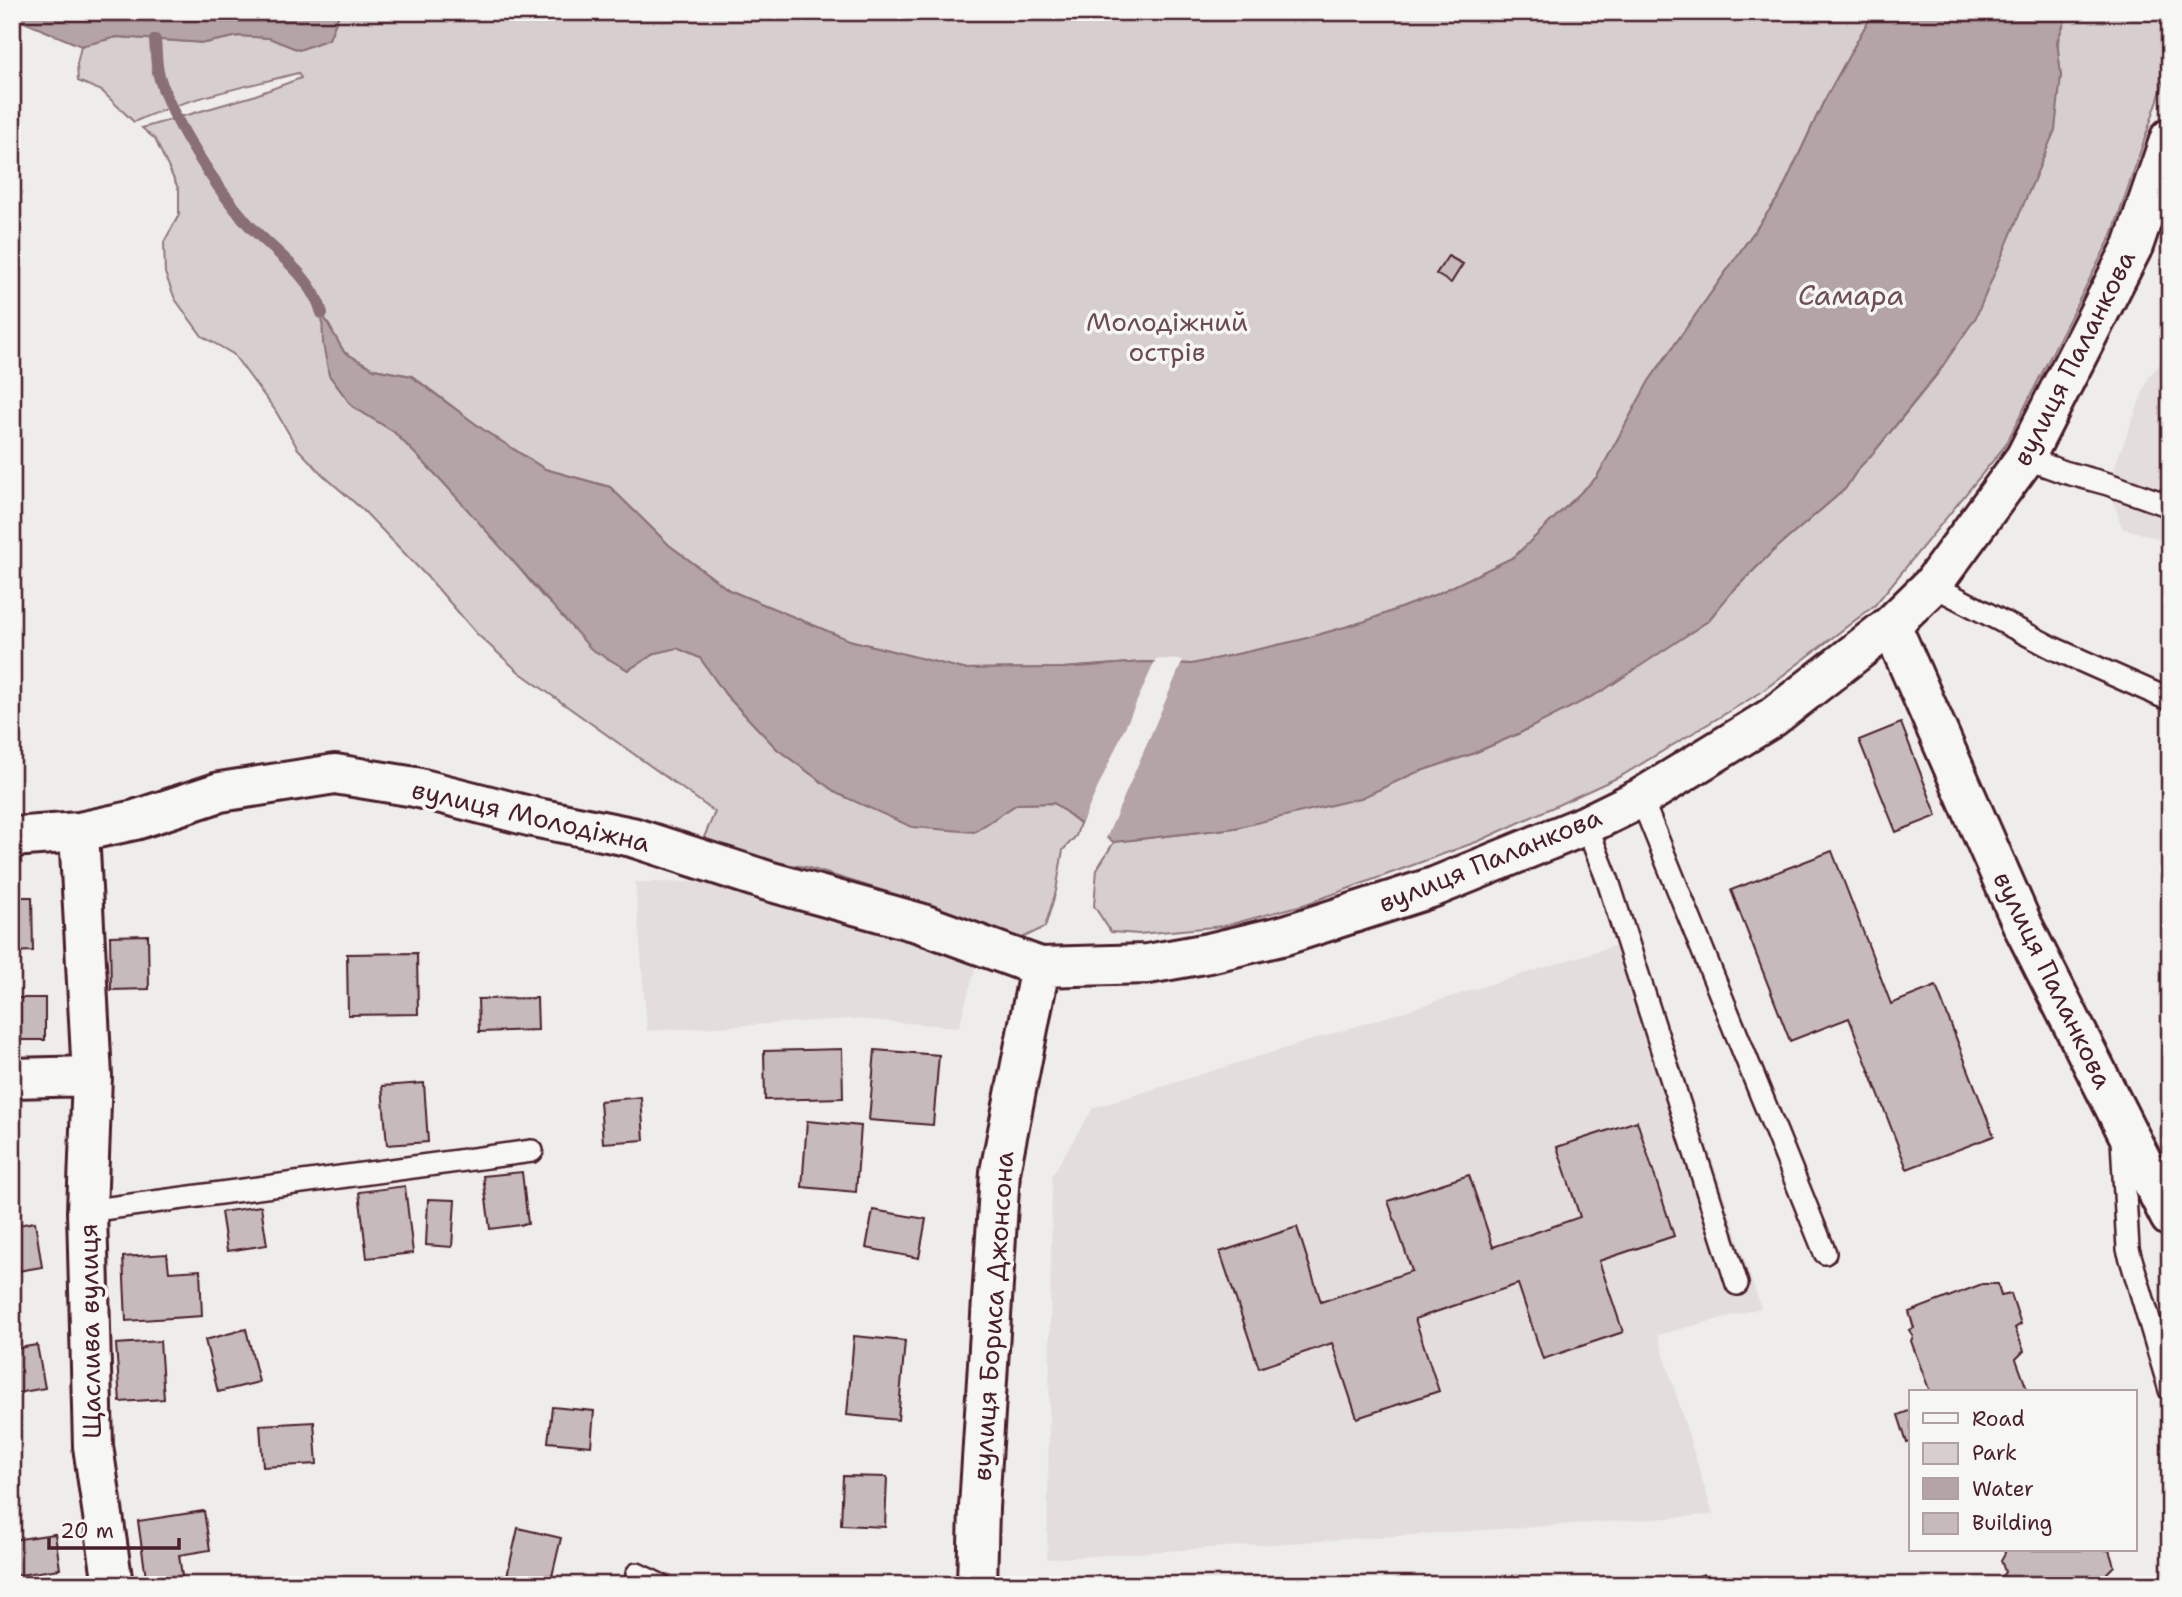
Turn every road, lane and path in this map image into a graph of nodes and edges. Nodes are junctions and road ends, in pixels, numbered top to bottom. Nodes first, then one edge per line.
1 (2170, 138) edge
2 (2025, 458) junction
3 (2170, 506) edge
4 (1932, 585) junction
5 (1891, 625) junction
6 (2170, 700) edge
7 (1642, 798) junction
8 (1586, 825) junction
9 (79, 832) junction
10 (12, 837) edge
11 (1040, 967) junction
12 (92, 1076) junction
13 (12, 1079) edge
14 (2121, 1121) junction
15 (532, 1151) dead end
16 (87, 1212) junction
17 (2170, 1217) edge
18 (1825, 1253) dead end
19 (1737, 1284) dead end
20 (2170, 1390) edge
21 (637, 1574) dead end
22 (113, 1585) edge
23 (660, 1585) edge
24 (977, 1585) edge

1 - 2 street, вулиця Паланкова
2 - 3 lane
2 - 4 street, вулиця Паланкова
4 - 5 street, вулиця Паланкова
4 - 6 lane
5 - 7 street, вулиця Паланкова
5 - 14 street, вулиця Паланкова
7 - 8 street, вулиця Паланкова
7 - 18 lane
8 - 11 street, вулиця Паланкова
8 - 19 lane
9 - 10 street, вулиця Молодіжна
9 - 11 street, вулиця Молодіжна
9 - 12 street, Щаслива вулиця
11 - 24 street, вулиця Бориса Джонсона
12 - 13 street
12 - 16 street, Щаслива вулиця
14 - 17 street, вулиця Паланкова
14 - 20 lane
15 - 16 lane
16 - 22 street, Щаслива вулиця
21 - 23 lane

